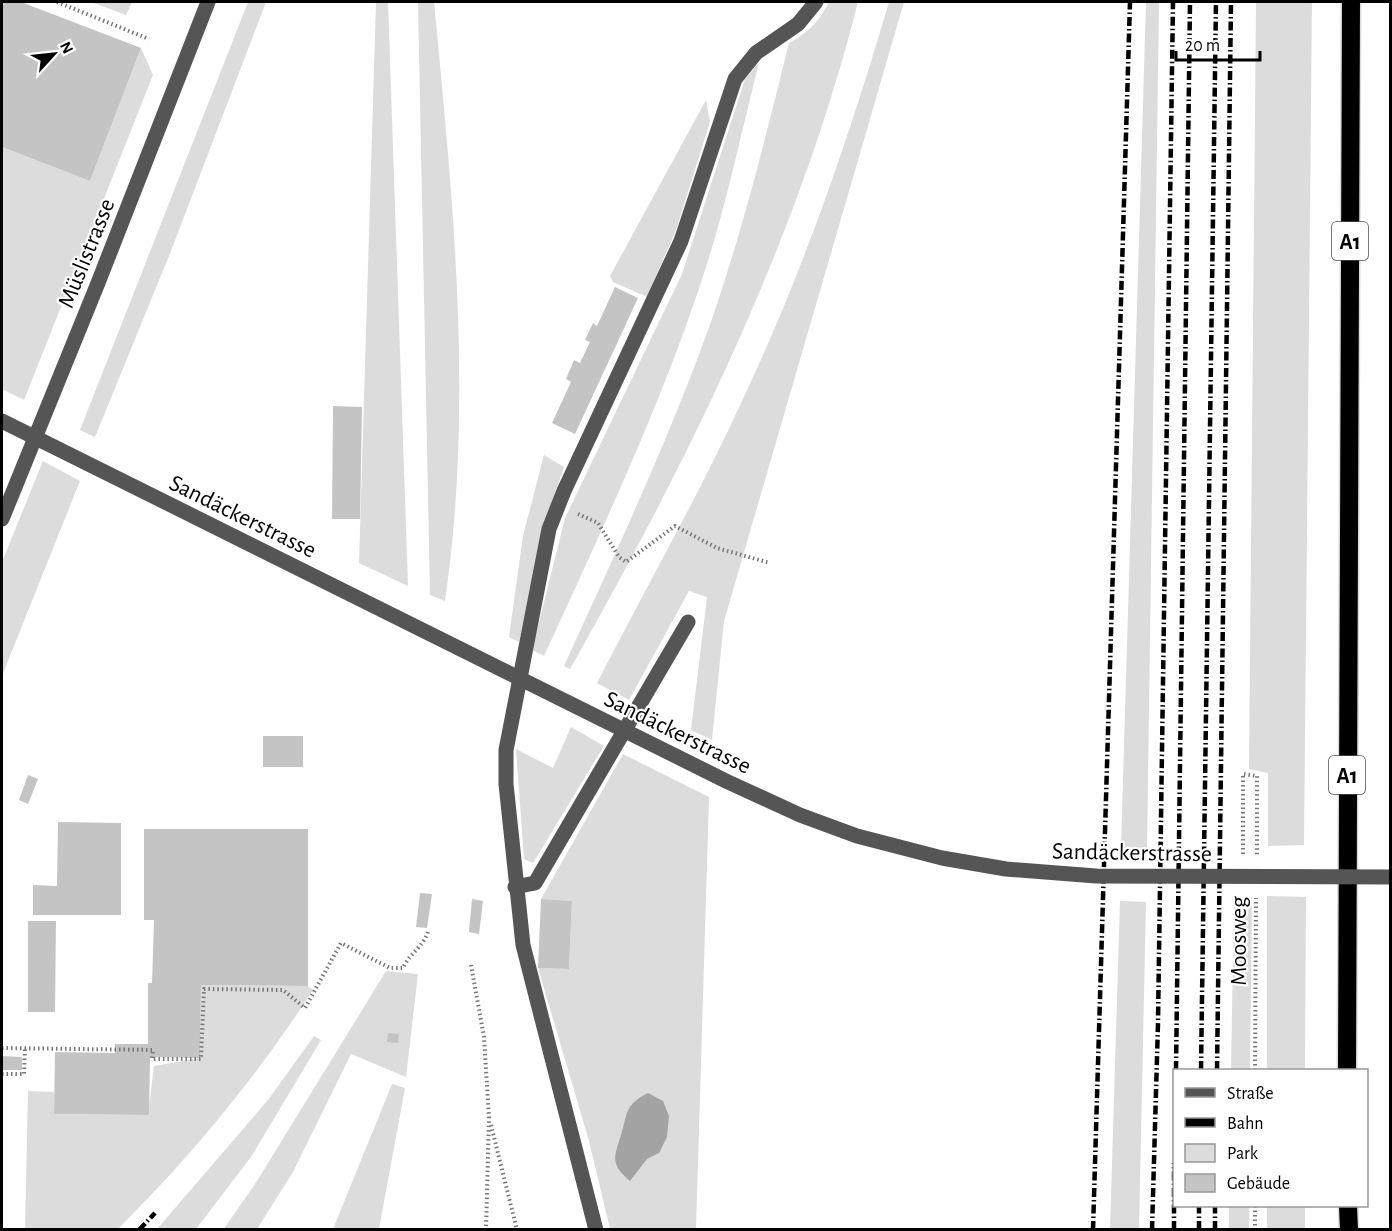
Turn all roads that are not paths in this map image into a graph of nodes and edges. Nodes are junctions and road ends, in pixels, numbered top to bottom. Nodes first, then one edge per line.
1 (208, 2) edge
2 (816, 2) edge
3 (1352, 2) edge
4 (2, 421) edge
5 (2, 519) edge
6 (688, 622) dead end
7 (1390, 877) edge
8 (515, 887) junction
9 (1347, 1069) edge
10 (1348, 1207) edge
11 (596, 1230) edge
12 (1349, 1230) edge

1 - 5 street, Müslistrasse
2 - 8 street
3 - 9 highway, A1
4 - 7 street, Sandäckerstrasse, bridge
6 - 8 street
8 - 11 street
10 - 12 highway

